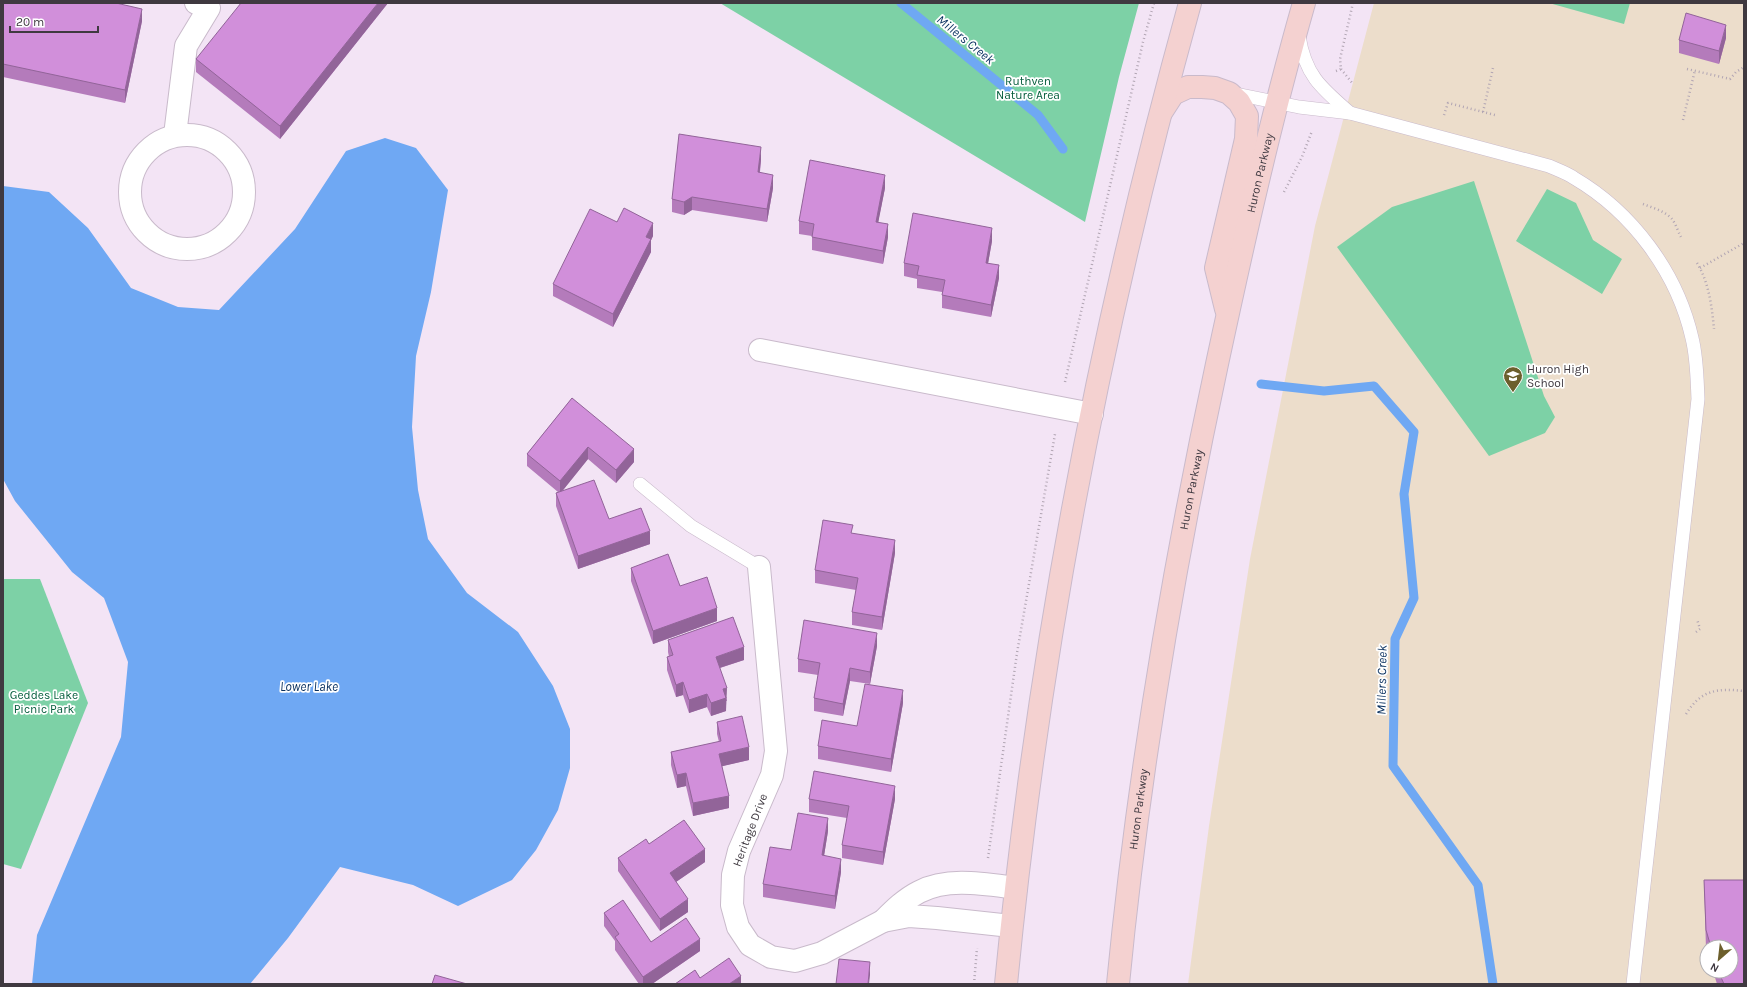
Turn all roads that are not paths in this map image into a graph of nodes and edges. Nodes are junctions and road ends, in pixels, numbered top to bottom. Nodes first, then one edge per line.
1 (1190, 3) edge
2 (1304, 3) edge
3 (206, 5) edge
4 (1297, 26) junction
5 (1229, 93) junction
6 (1277, 102) junction
7 (1350, 113) junction
8 (1159, 117) junction
9 (175, 135) junction
10 (1227, 314) junction
11 (760, 350) dead end
12 (1092, 414) junction
13 (640, 484) dead end
14 (759, 567) joint
15 (1016, 888) junction
16 (884, 921) junction
17 (1011, 926) junction
18 (1006, 984) edge
19 (1118, 984) edge
20 (1633, 984) edge

1 - 8 main road
2 - 4 main road, Huron Parkway
3 - 9 street
4 - 6 main road, Huron Parkway
4 - 7 lane
5 - 6 lane
5 - 8 main road
5 - 10 main road
6 - 7 lane
6 - 10 main road, Huron Parkway
7 - 20 lane
8 - 12 main road
9 - 9 street
10 - 19 main road, Huron Parkway
11 - 12 street
12 - 15 main road
13 - 14 lane
14 - 16 street, Heritage Drive
15 - 16 street, Heritage Drive
15 - 17 main road
16 - 17 street, Heritage Drive
17 - 18 main road

